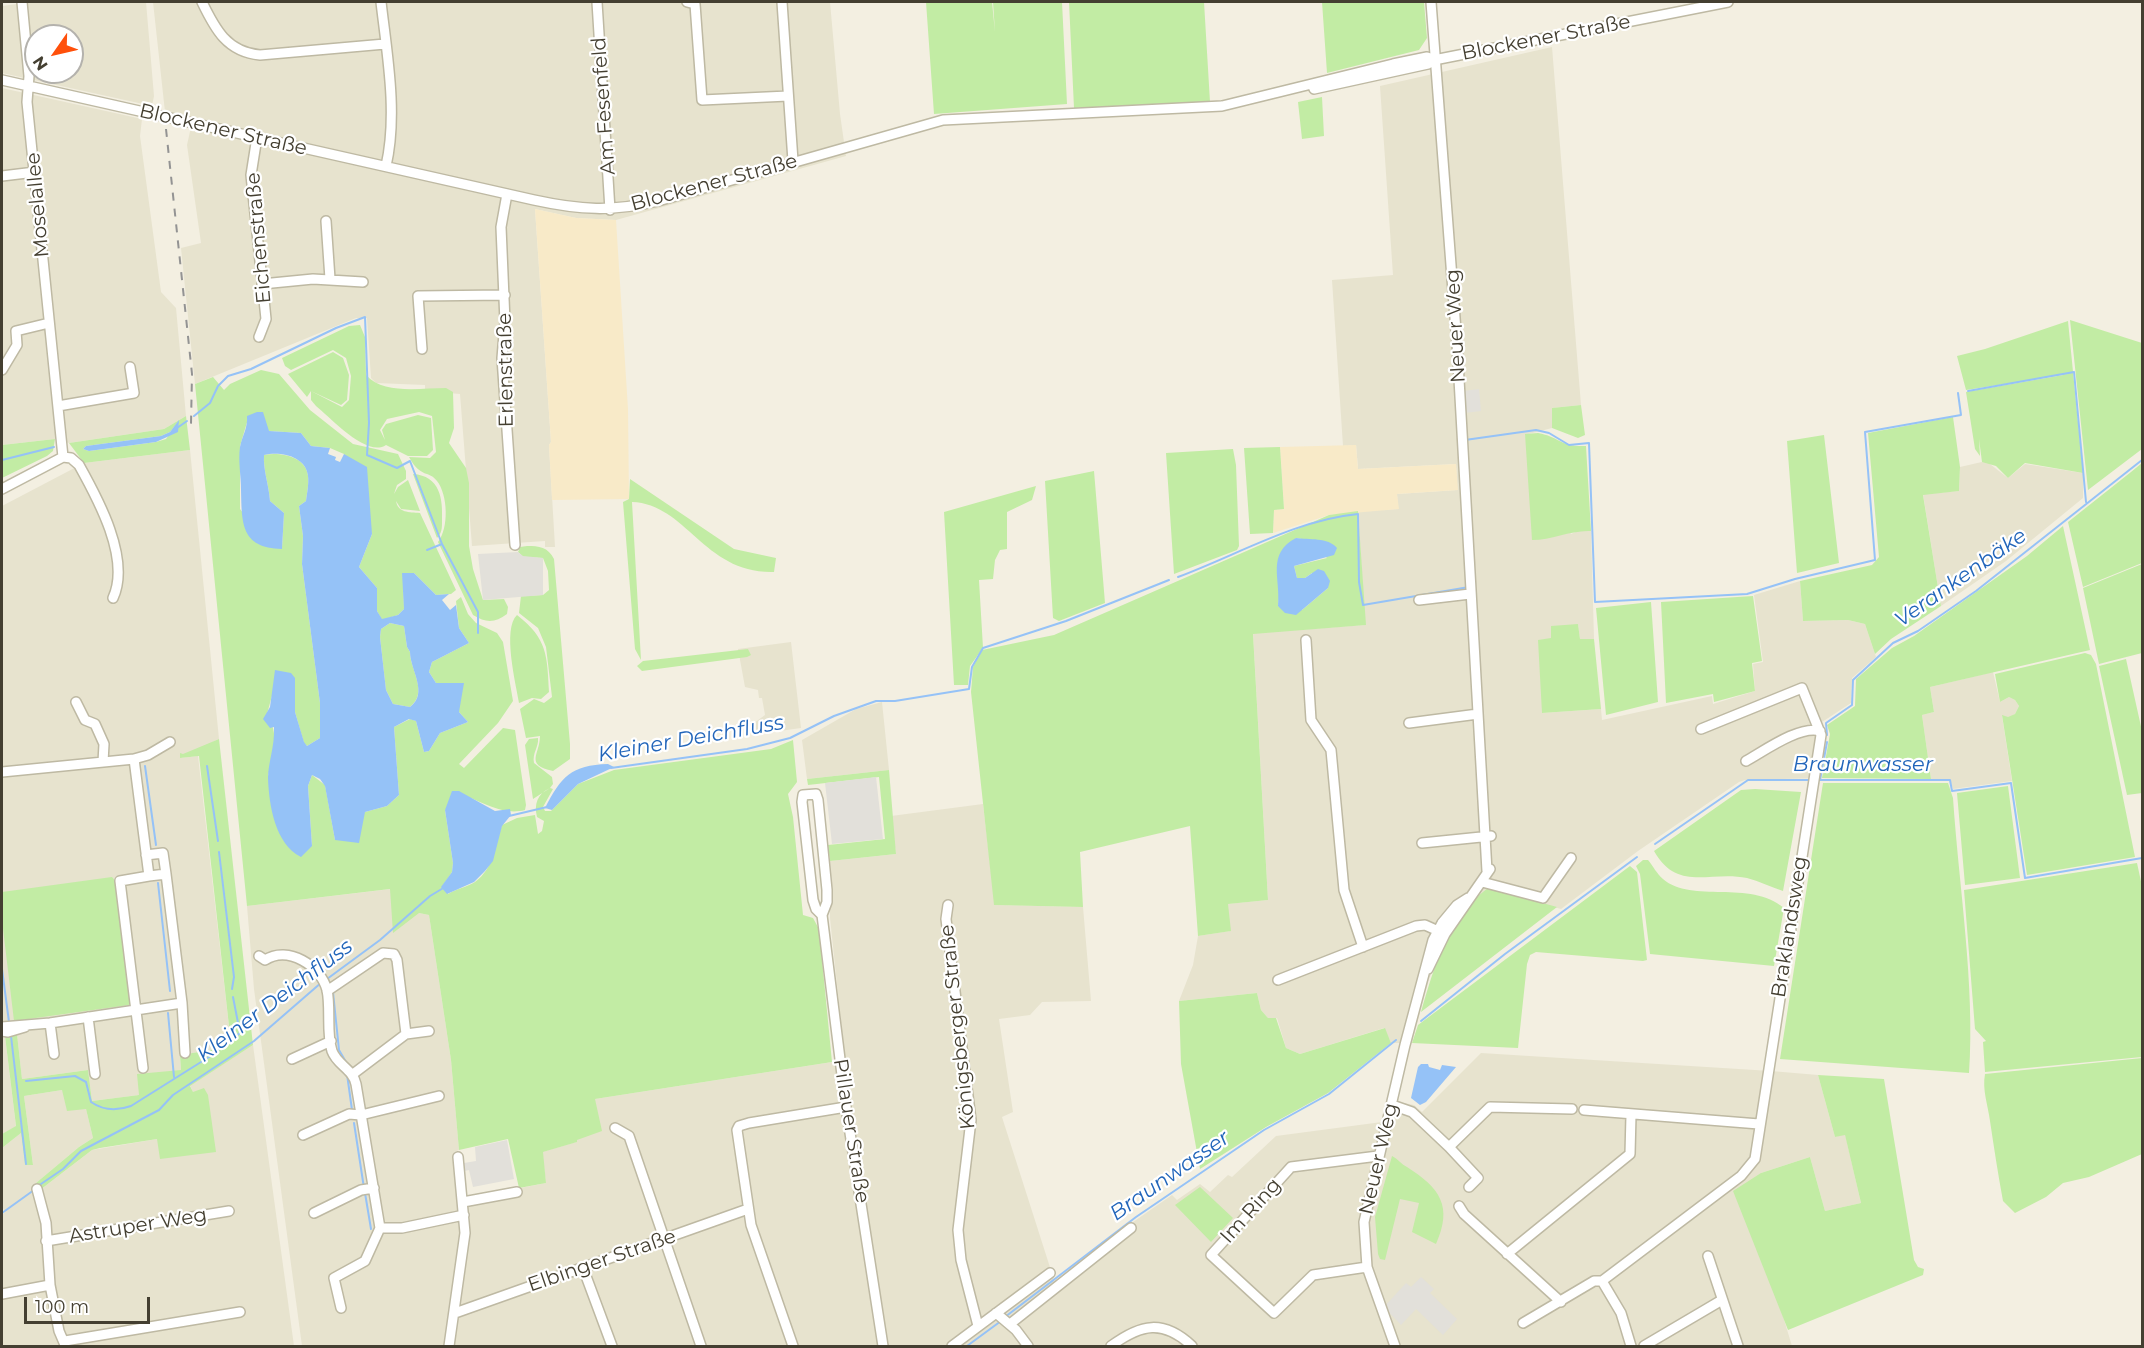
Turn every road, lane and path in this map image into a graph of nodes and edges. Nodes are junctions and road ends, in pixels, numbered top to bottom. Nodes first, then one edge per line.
1 (22, 2) edge
2 (202, 2) edge
3 (381, 2) edge
4 (597, 2) edge
5 (694, 2) edge
6 (782, 2) edge
7 (1431, 2) edge
8 (1728, 2) edge
9 (385, 44) junction
10 (1434, 60) junction
11 (2, 80) edge
12 (28, 86) junction
13 (788, 96) junction
14 (258, 137) junction
15 (793, 161) junction
16 (386, 166) junction
17 (35, 172) junction
18 (2, 176) edge
19 (507, 194) junction
20 (610, 210) junction
21 (326, 221) dead end
22 (330, 279) junction
23 (363, 282) dead end
24 (262, 284) junction
25 (505, 296) junction
26 (49, 323) junction
27 (259, 337) dead end
28 (422, 349) dead end
29 (130, 367) dead end
30 (2, 370) edge
31 (58, 406) junction
32 (63, 457) junction
33 (2, 489) edge
34 (515, 545) dead end
35 (1470, 589) junction
36 (113, 598) dead end
37 (1419, 600) dead end
38 (1305, 640) dead end
39 (76, 702) dead end
40 (1478, 714) junction
41 (1409, 723) dead end
42 (1701, 729) dead end
43 (1820, 731) junction
44 (170, 742) dead end
45 (134, 759) junction
46 (1746, 761) dead end
47 (103, 762) junction
48 (2, 772) edge
49 (1488, 837) junction
50 (1422, 843) dead end
51 (146, 855) junction
52 (1571, 858) dead end
53 (166, 874) junction
54 (149, 876) junction
55 (1482, 882) junction
56 (948, 904) dead end
57 (822, 915) junction
58 (1442, 932) junction
59 (1364, 947) junction
60 (259, 956) dead end
61 (1278, 980) dead end
62 (328, 986) junction
63 (182, 1003) junction
64 (136, 1009) junction
65 (88, 1017) junction
66 (50, 1023) junction
67 (2, 1029) edge
68 (429, 1031) dead end
69 (406, 1034) junction
70 (331, 1041) junction
71 (185, 1053) dead end
72 (54, 1054) dead end
73 (292, 1059) dead end
74 (143, 1068) dead end
75 (351, 1072) junction
76 (94, 1074) dead end
77 (439, 1096) dead end
78 (1392, 1105) junction
79 (846, 1107) junction
80 (1572, 1109) dead end
81 (1584, 1110) dead end
82 (361, 1115) junction
83 (1631, 1115) junction
84 (1759, 1124) junction
85 (615, 1128) dead end
86 (303, 1135) dead end
87 (1449, 1147) junction
88 (1378, 1156) junction
89 (458, 1157) dead end
90 (1469, 1187) dead end
91 (368, 1189) junction
92 (38, 1190) dead end
93 (517, 1192) dead end
94 (464, 1202) junction
95 (1459, 1206) dead end
96 (748, 1209) junction
97 (229, 1211) dead end
98 (314, 1213) dead end
99 (464, 1215) junction
100 (380, 1228) junction
101 (1131, 1228) dead end
102 (664, 1239) junction
103 (46, 1240) junction
104 (1507, 1254) junction
105 (1708, 1256) dead end
106 (1367, 1267) junction
107 (583, 1268) junction
108 (1050, 1273) dead end
109 (1602, 1281) junction
110 (50, 1284) junction
111 (2, 1294) edge
112 (1722, 1300) junction
113 (1561, 1302) junction
114 (341, 1308) dead end
115 (240, 1312) dead end
116 (455, 1313) junction
117 (998, 1314) junction
118 (1523, 1323) dead end
119 (1010, 1324) junction
120 (978, 1326) junction
121 (65, 1344) edge
122 (449, 1347) edge
123 (612, 1347) edge
124 (701, 1347) edge
125 (793, 1347) edge
126 (884, 1347) edge
127 (952, 1347) edge
128 (1028, 1347) edge
129 (1111, 1347) edge
130 (1192, 1347) edge
131 (1395, 1347) edge
132 (1631, 1347) edge
133 (1644, 1347) edge
134 (1738, 1347) edge

1 - 12 street, Moselallee
2 - 9 street
3 - 9 street
4 - 20 street, Am Fesenfeld
5 - 13 street
6 - 13 street
7 - 10 street, Neuer Weg
8 - 10 street, Blockener Straße
9 - 16 street
10 - 15 street, Blockener Straße
10 - 35 street, Neuer Weg
11 - 12 street, Blockener Straße
12 - 14 street, Blockener Straße
12 - 17 street, Moselallee
13 - 15 street
14 - 16 street, Blockener Straße
14 - 24 street, Eichenstraße
15 - 20 street, Blockener Straße
16 - 19 street, Blockener Straße
17 - 18 street
17 - 26 street, Moselallee
19 - 20 street, Blockener Straße
19 - 25 street, Erlenstraße
21 - 22 street
22 - 23 street
22 - 24 street
24 - 27 street, Eichenstraße
25 - 28 street
25 - 34 street, Erlenstraße
26 - 30 street
26 - 31 street, Moselallee
29 - 31 street
31 - 32 street, Moselallee
32 - 33 street
32 - 36 street
35 - 37 street
35 - 40 street, Neuer Weg
38 - 59 street
39 - 47 street
40 - 41 street
40 - 49 street, Neuer Weg
42 - 43 street, Braklandsweg
43 - 46 street
43 - 84 street, Braklandsweg
44 - 45 street
45 - 47 street
45 - 51 street
47 - 48 street
49 - 50 street
49 - 55 street, Neuer Weg
51 - 53 street
51 - 54 street
52 - 55 street
53 - 54 street
53 - 63 street
54 - 64 street
55 - 58 street, Neuer Weg
56 - 120 street, Königsberger Straße
57 - 57 street, Pillauer Straße
57 - 79 street, Pillauer Straße
58 - 59 street
58 - 78 street, Neuer Weg
59 - 61 street
60 - 62 street
62 - 69 street
62 - 70 street
63 - 64 street
63 - 71 street
64 - 65 street
64 - 74 street
65 - 66 street
65 - 76 street
66 - 67 street
66 - 72 street
68 - 69 street
69 - 75 street
70 - 73 street
70 - 75 street
75 - 82 street
77 - 82 street
78 - 87 street
78 - 88 street, Neuer Weg
79 - 96 street
79 - 126 street, Pillauer Straße
80 - 87 street
81 - 83 street
82 - 86 street
82 - 91 street
83 - 84 street
83 - 104 street
84 - 109 street, Braklandsweg
85 - 102 street
87 - 90 street
88 - 106 street, Neuer Weg
88 - 106 street, Im Ring
89 - 94 street
91 - 98 street
91 - 100 street
92 - 103 street
93 - 94 street
94 - 99 street
95 - 104 street
96 - 102 street, Elbinger Straße
96 - 125 street
97 - 103 street, Astruper Weg
99 - 100 street
99 - 116 street
100 - 114 street
101 - 119 street
102 - 107 street, Elbinger Straße
102 - 124 street
103 - 110 street
104 - 113 street
105 - 112 street
106 - 131 street, Neuer Weg
107 - 116 street, Elbinger Straße
107 - 123 street
108 - 117 street
109 - 113 street, Braklandsweg
109 - 132 street
110 - 111 street
110 - 121 street
112 - 133 street
112 - 134 street
113 - 118 street, Braklandsweg
115 - 121 street
116 - 122 street
117 - 119 street
117 - 120 street
119 - 128 street
120 - 127 street
129 - 130 street

